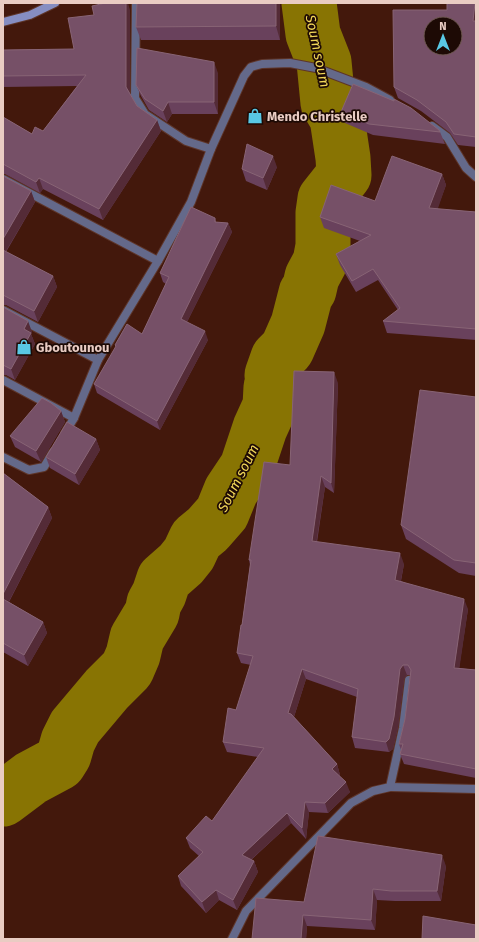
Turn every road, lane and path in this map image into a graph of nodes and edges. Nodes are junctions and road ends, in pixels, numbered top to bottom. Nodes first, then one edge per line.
1 (55, 3) edge
2 (136, 3) edge
3 (3, 22) edge
4 (398, 105) edge
5 (424, 120) edge
6 (210, 149) junction
7 (476, 177) edge
8 (3, 179) edge
9 (158, 261) junction
10 (3, 310) edge
11 (98, 360) junction
12 (3, 380) edge
13 (74, 418) junction
14 (3, 457) edge
15 (409, 680) edge
16 (390, 787) junction
17 (476, 789) edge
18 (232, 939) edge

1 - 3 main road
2 - 6 street
4 - 6 street
5 - 7 street
6 - 9 street
8 - 9 street
9 - 11 street
10 - 11 street
11 - 13 street
12 - 13 street
13 - 14 street
15 - 16 street
16 - 17 street
16 - 18 street

